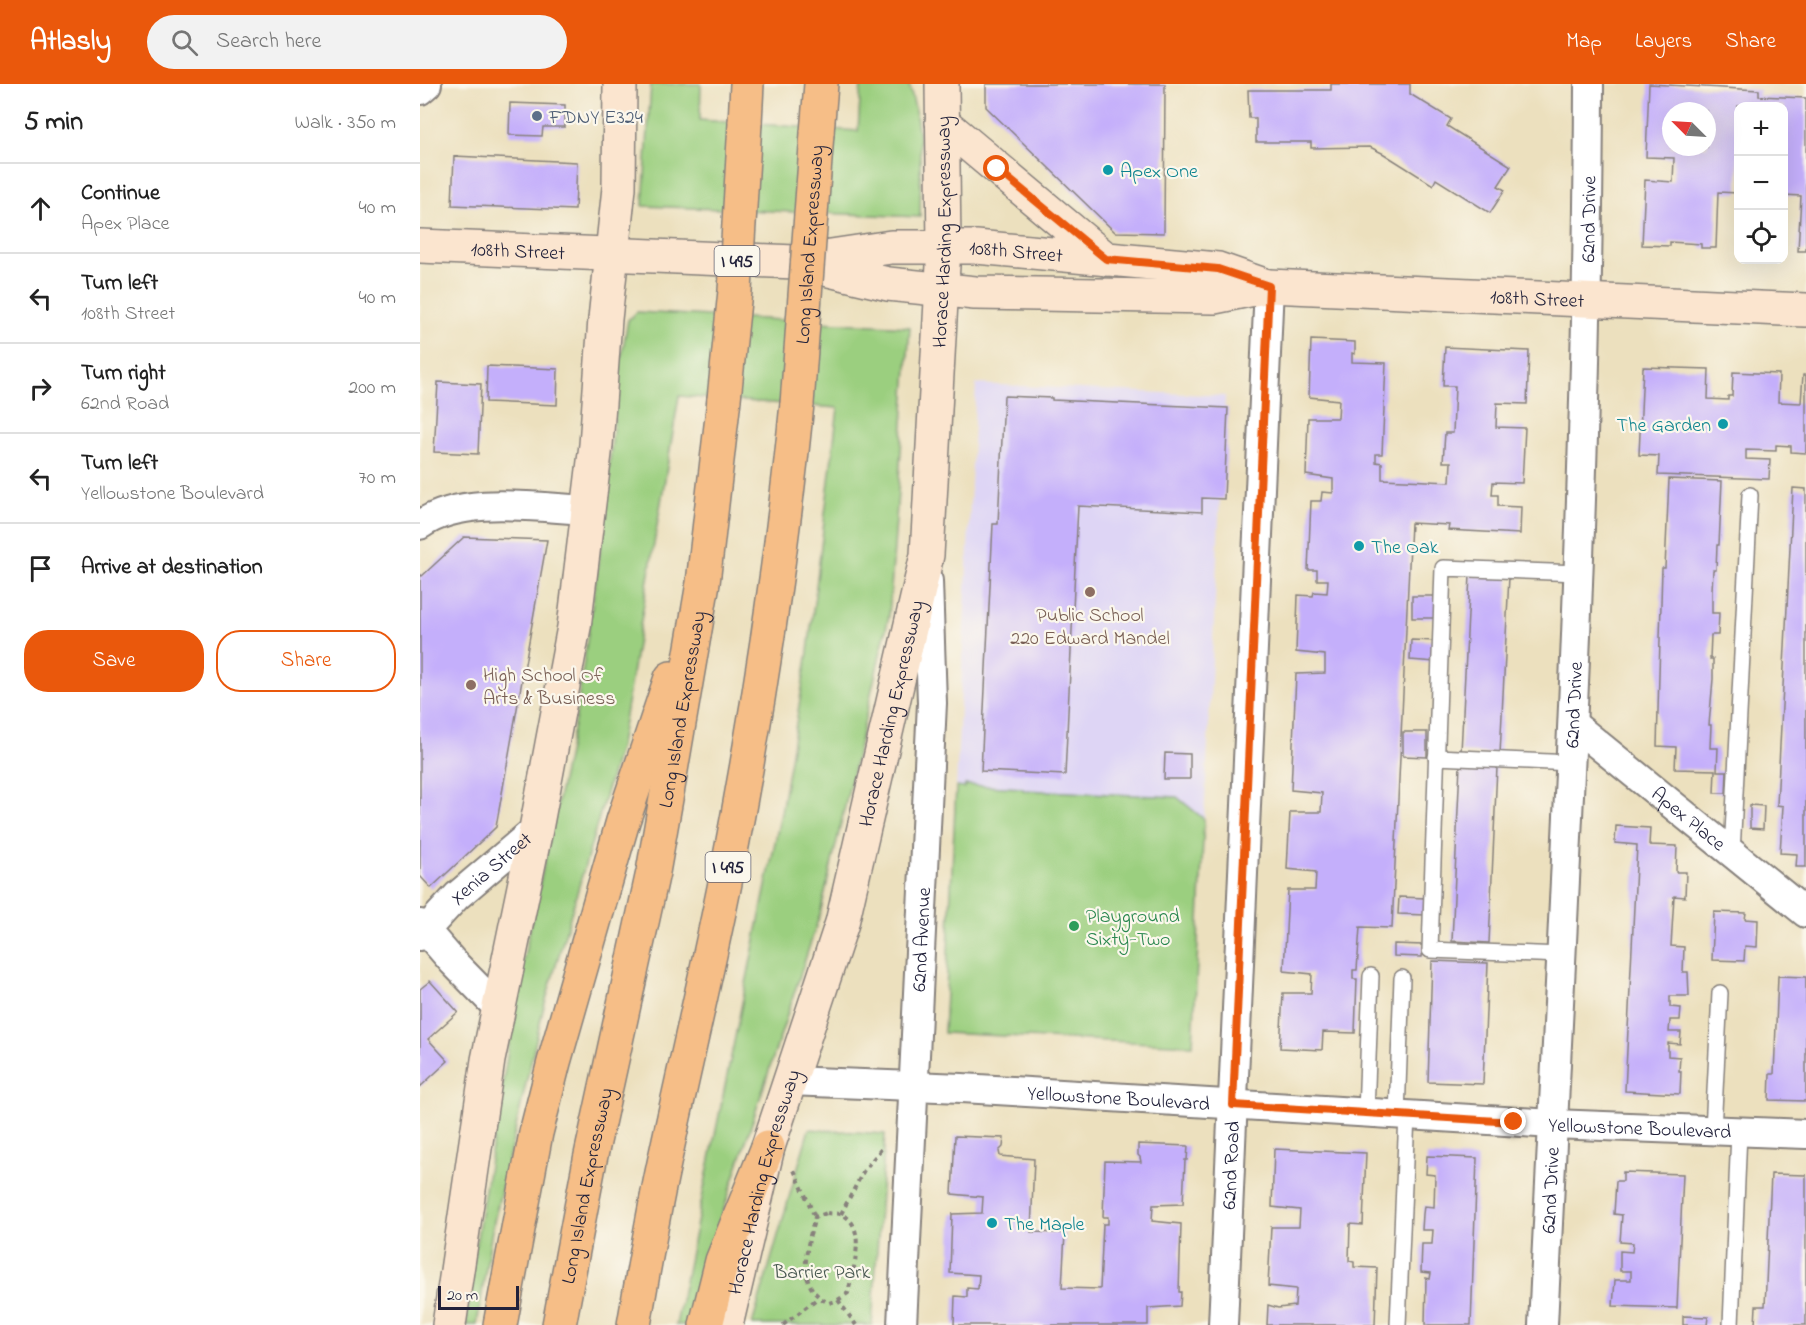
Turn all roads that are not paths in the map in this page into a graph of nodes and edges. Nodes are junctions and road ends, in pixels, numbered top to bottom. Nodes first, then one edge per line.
1 (427, 84) edge
2 (620, 84) edge
3 (747, 84) edge
4 (821, 84) edge
5 (933, 84) edge
6 (942, 84) edge
7 (1589, 84) edge
8 (420, 90) edge
9 (942, 122) junction
10 (420, 246) edge
11 (944, 247) junction
12 (612, 254) junction
13 (1106, 259) junction
14 (795, 262) junction
15 (1269, 286) junction
16 (942, 290) junction
17 (1587, 300) junction
18 (1806, 310) edge
19 (1750, 495) dead end
20 (589, 510) junction
21 (420, 525) edge
22 (927, 555) junction
23 (1579, 573) junction
24 (703, 583) junction
25 (1574, 725) junction
26 (1436, 757) junction
27 (1572, 763) junction
28 (536, 829) junction
29 (1732, 853) junction
30 (1806, 913) edge
31 (422, 930) edge
32 (1562, 955) junction
33 (1371, 976) dead end
34 (1402, 978) dead end
35 (1720, 993) dead end
36 (498, 1008) junction
37 (789, 1081) junction
38 (913, 1086) junction
39 (1233, 1105) junction
40 (1366, 1113) junction
41 (1402, 1115) junction
42 (1553, 1124) junction
43 (1726, 1131) junction
44 (1806, 1134) edge
45 (768, 1147) junction
46 (449, 1325) edge
47 (500, 1325) edge
48 (558, 1325) edge
49 (634, 1325) edge
50 (706, 1325) edge
51 (726, 1325) edge
52 (902, 1325) edge
53 (1223, 1325) edge
54 (1398, 1325) edge
55 (1543, 1325) edge
56 (1731, 1325) edge

1 - 8 street
2 - 12 main road
3 - 24 highway, Long Island Expressway / I 495, bridge
4 - 49 highway, Long Island Expressway / I 495, bridge
5 - 9 main road
6 - 9 main road, Horace Harding Expressway
7 - 17 street, 62nd Drive
9 - 11 main road, Horace Harding Expressway
9 - 13 main road
10 - 12 main road, 108th Street
11 - 13 main road, 108th Street
11 - 14 main road, 108th Street
11 - 16 main road, Horace Harding Expressway
12 - 14 main road, 108th Street
12 - 20 main road
13 - 15 main road, 108th Street
14 - 16 main road, 108th Street
15 - 16 main road, 108th Street
15 - 17 main road, 108th Street
15 - 39 street, 62nd Road
16 - 22 main road, Horace Harding Expressway
17 - 18 main road, 108th Street
17 - 23 street, 62nd Drive
19 - 29 lane
20 - 21 street
20 - 28 main road
22 - 37 main road, Horace Harding Expressway
22 - 38 street, 62nd Avenue
23 - 25 street, 62nd Drive
23 - 26 lane
24 - 47 highway
24 - 48 highway, Long Island Expressway / I 495
25 - 27 street, 62nd Drive
25 - 29 street, Apex Place
26 - 27 lane
26 - 32 lane
27 - 32 street, 62nd Drive
28 - 31 street, Xenia Street
28 - 36 main road
29 - 30 street, Apex Place
31 - 36 street
32 - 42 street, 62nd Drive
33 - 40 lane
34 - 41 lane
35 - 43 lane
36 - 46 main road
37 - 38 street, Yellowstone Boulevard
37 - 45 main road, Horace Harding Expressway
38 - 39 street, Yellowstone Boulevard
38 - 52 street, 62nd Avenue
39 - 40 street, Yellowstone Boulevard
39 - 53 street, 62nd Road
40 - 41 street, Yellowstone Boulevard
41 - 42 street, Yellowstone Boulevard
41 - 54 lane
42 - 43 street, Yellowstone Boulevard
42 - 55 street, 62nd Drive
43 - 44 street, Yellowstone Boulevard
43 - 56 lane
45 - 50 highway
45 - 51 main road, Horace Harding Expressway

